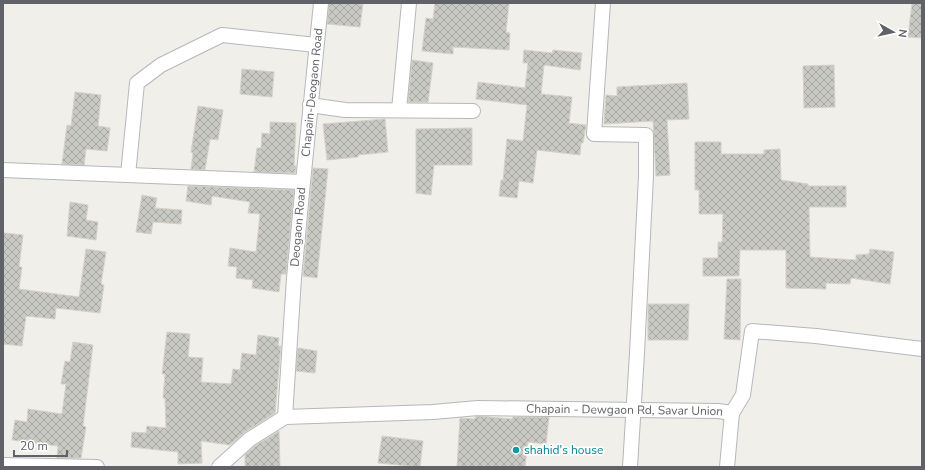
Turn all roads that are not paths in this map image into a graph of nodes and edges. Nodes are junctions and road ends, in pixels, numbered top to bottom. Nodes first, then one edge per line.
1 (321, 3) edge
2 (409, 3) edge
3 (603, 3) edge
4 (316, 45) junction
5 (310, 105) junction
6 (399, 110) junction
7 (473, 111) dead end
8 (3, 173) edge
9 (128, 175) junction
10 (302, 182) junction
11 (922, 348) edge
12 (634, 409) junction
13 (732, 413) junction
14 (285, 417) junction
15 (3, 465) edge
16 (97, 467) edge
17 (219, 467) edge
18 (630, 467) edge
19 (727, 467) edge

1 - 4 street, Chapain-Deogaon Road
2 - 6 street
3 - 12 street
4 - 5 street, Chapain-Deogaon Road
4 - 9 street
5 - 6 street
5 - 10 street, Chapain-Deogaon Road
6 - 7 street
8 - 9 street, Deogaon Road
9 - 10 street, Deogaon Road
10 - 14 street, Deogaon Road
11 - 13 street, Chapain - Dewgaon Rd, Savar Union
12 - 13 street, Chapain - Dewgaon Rd, Savar Union
12 - 14 street, Chapain - Dewgaon Rd, Savar Union
12 - 18 street
13 - 19 street
14 - 17 street
15 - 16 street

